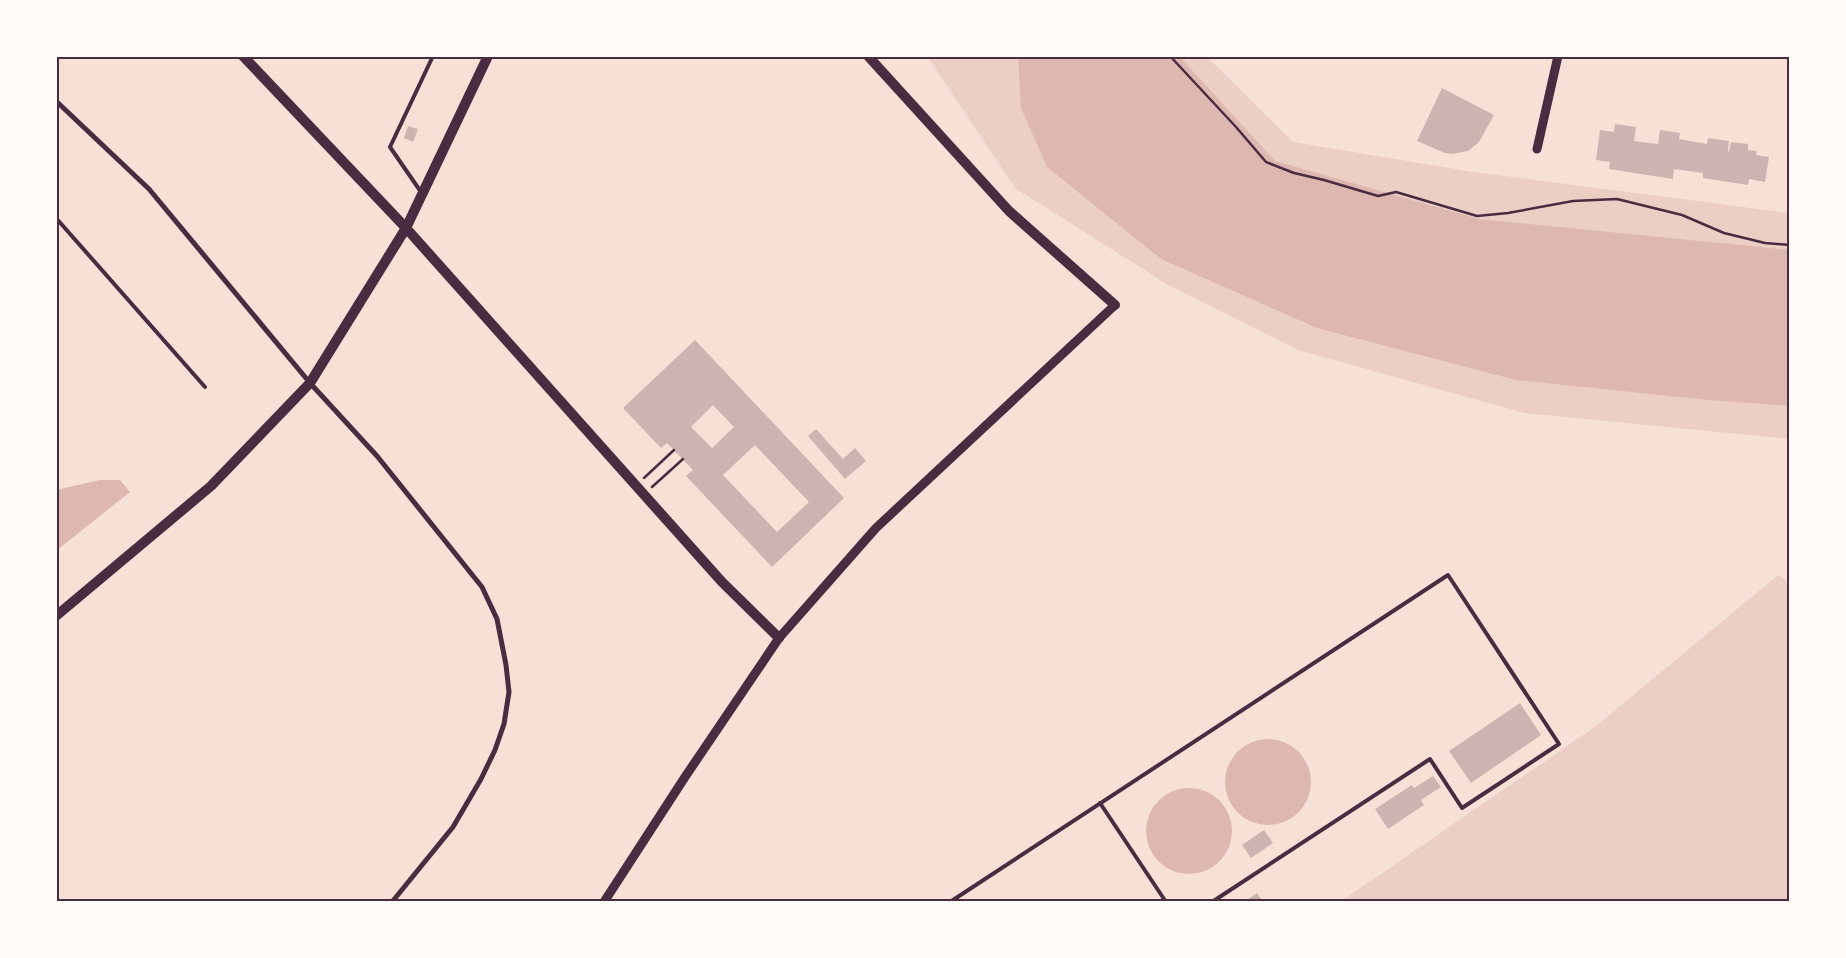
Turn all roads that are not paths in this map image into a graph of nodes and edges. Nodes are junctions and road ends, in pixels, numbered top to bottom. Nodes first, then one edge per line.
1 (243, 56) edge
2 (434, 56) edge
3 (488, 56) edge
4 (868, 56) edge
5 (1558, 56) edge
6 (56, 101) edge
7 (1536, 148) dead end
8 (422, 194) junction
9 (56, 218) edge
10 (406, 228) junction
11 (1115, 305) joint
12 (310, 383) junction
13 (205, 387) dead end
14 (56, 616) edge
15 (780, 638) junction
16 (1100, 803) junction
17 (392, 902) edge
18 (604, 902) edge
19 (950, 902) edge
20 (1166, 902) edge
21 (1212, 902) edge

1 - 10 main road
2 - 8 lane
3 - 8 main road
4 - 11 main road
5 - 7 street
6 - 12 street
8 - 10 main road
9 - 13 lane
10 - 12 main road
10 - 15 main road
11 - 15 street
12 - 14 main road
12 - 17 street
15 - 18 street
16 - 19 lane
16 - 20 lane
16 - 21 lane

